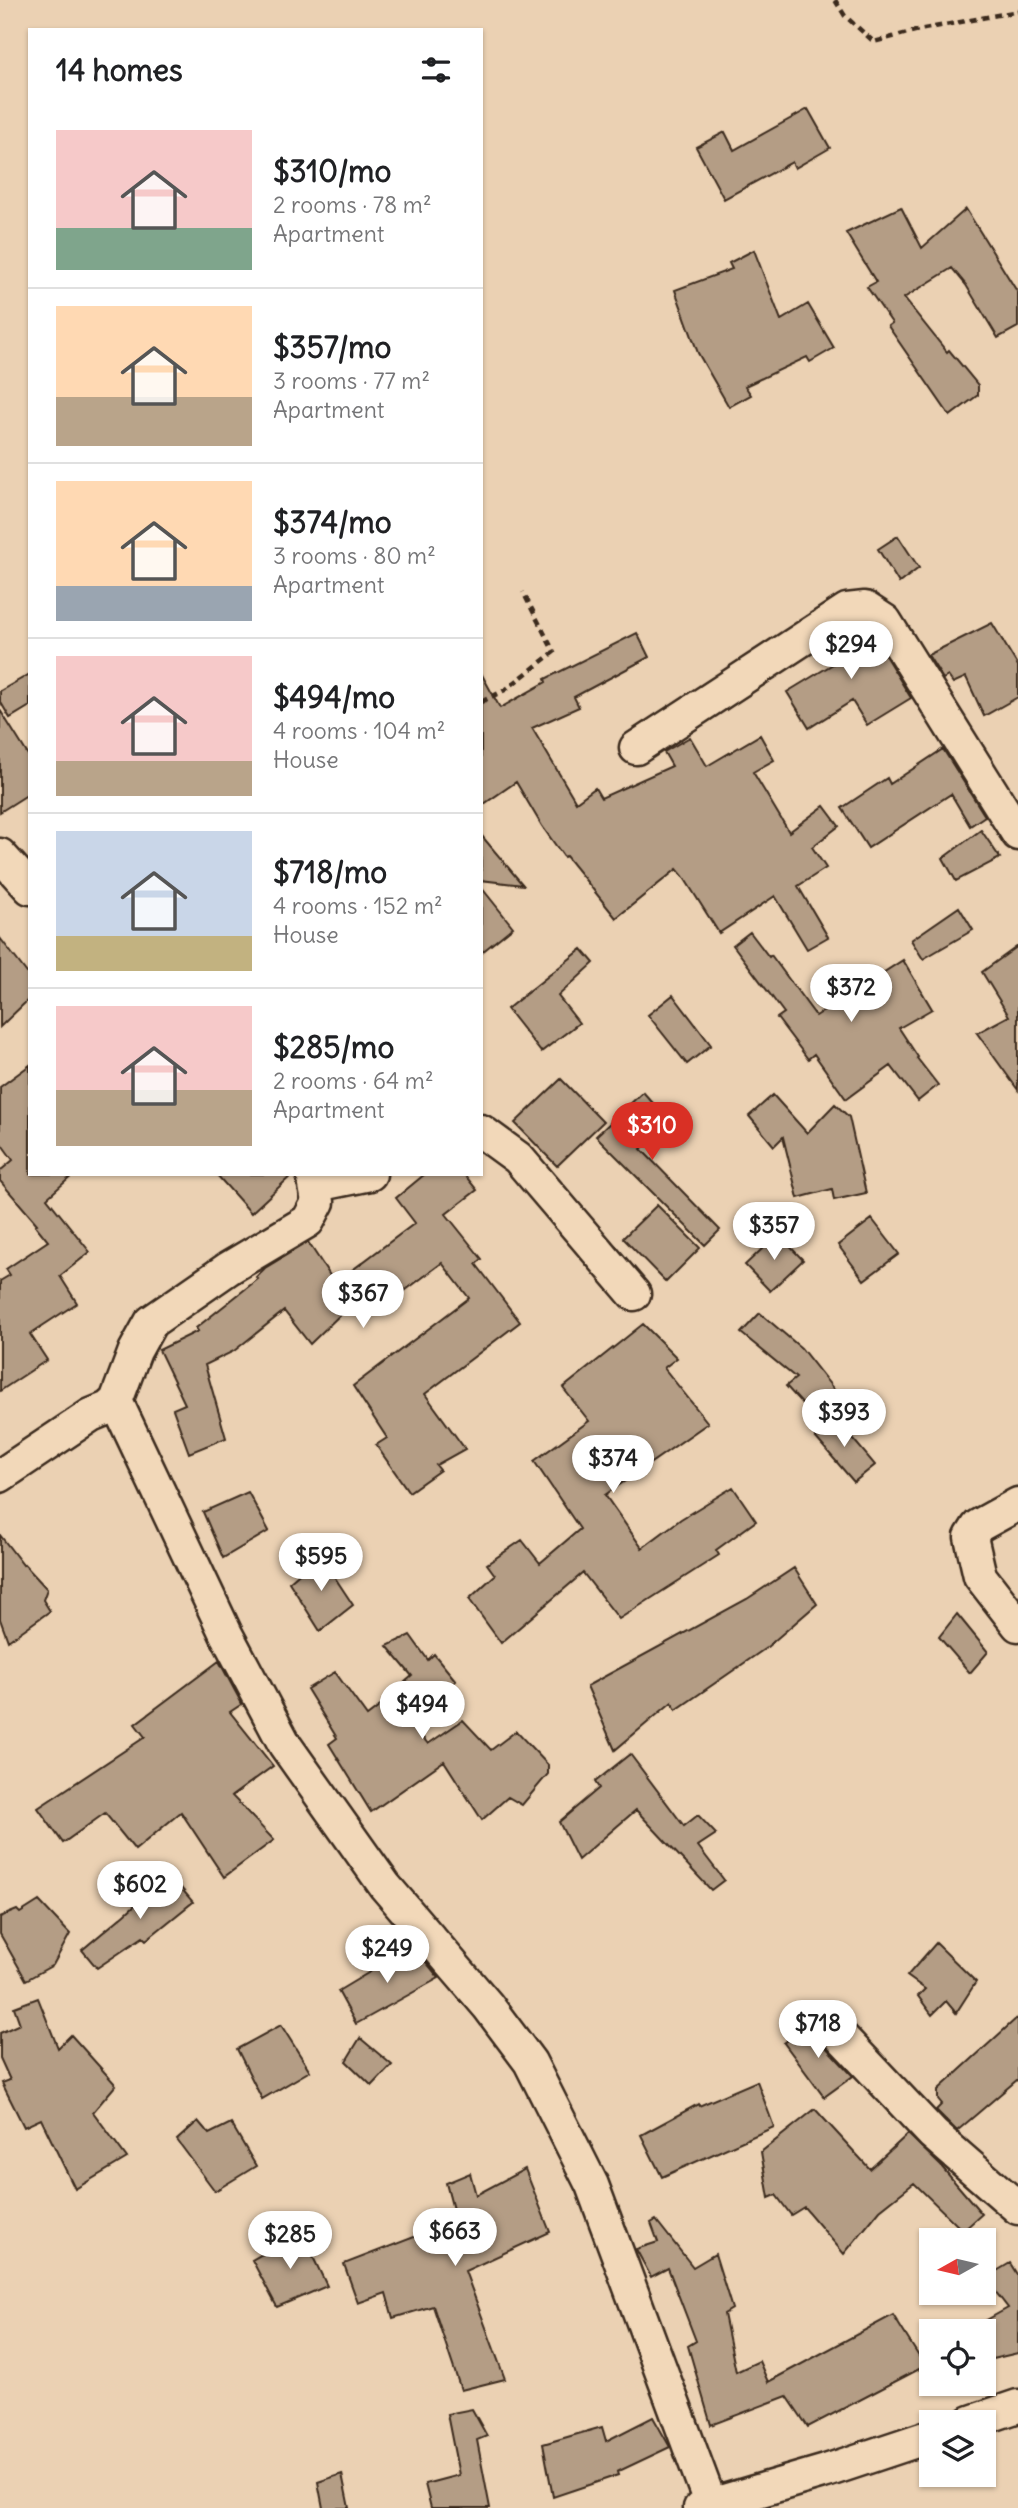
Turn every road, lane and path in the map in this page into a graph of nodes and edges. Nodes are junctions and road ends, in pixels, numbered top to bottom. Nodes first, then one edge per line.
1 (835, 0) edge
2 (1018, 11) edge
3 (523, 592) dead end
4 (483, 701) edge
5 (636, 748) dead end
6 (1018, 834) edge
7 (0, 855) edge
8 (28, 886) edge
9 (483, 1132) edge
10 (351, 1176) edge
11 (314, 1180) edge
12 (634, 1294) dead end
13 (117, 1402) junction
14 (0, 1476) edge
15 (1018, 1504) edge
16 (1018, 1625) edge
17 (833, 2028) dead end
18 (1018, 2208) edge
19 (1018, 2406) edge
20 (996, 2413) edge
21 (919, 2440) edge
22 (706, 2506) edge

1 - 2 path
3 - 4 path
5 - 6 street
7 - 8 street
9 - 12 street
10 - 11 street
11 - 13 street
13 - 14 street
13 - 22 street
15 - 16 street
17 - 18 street
19 - 20 street
21 - 22 street

